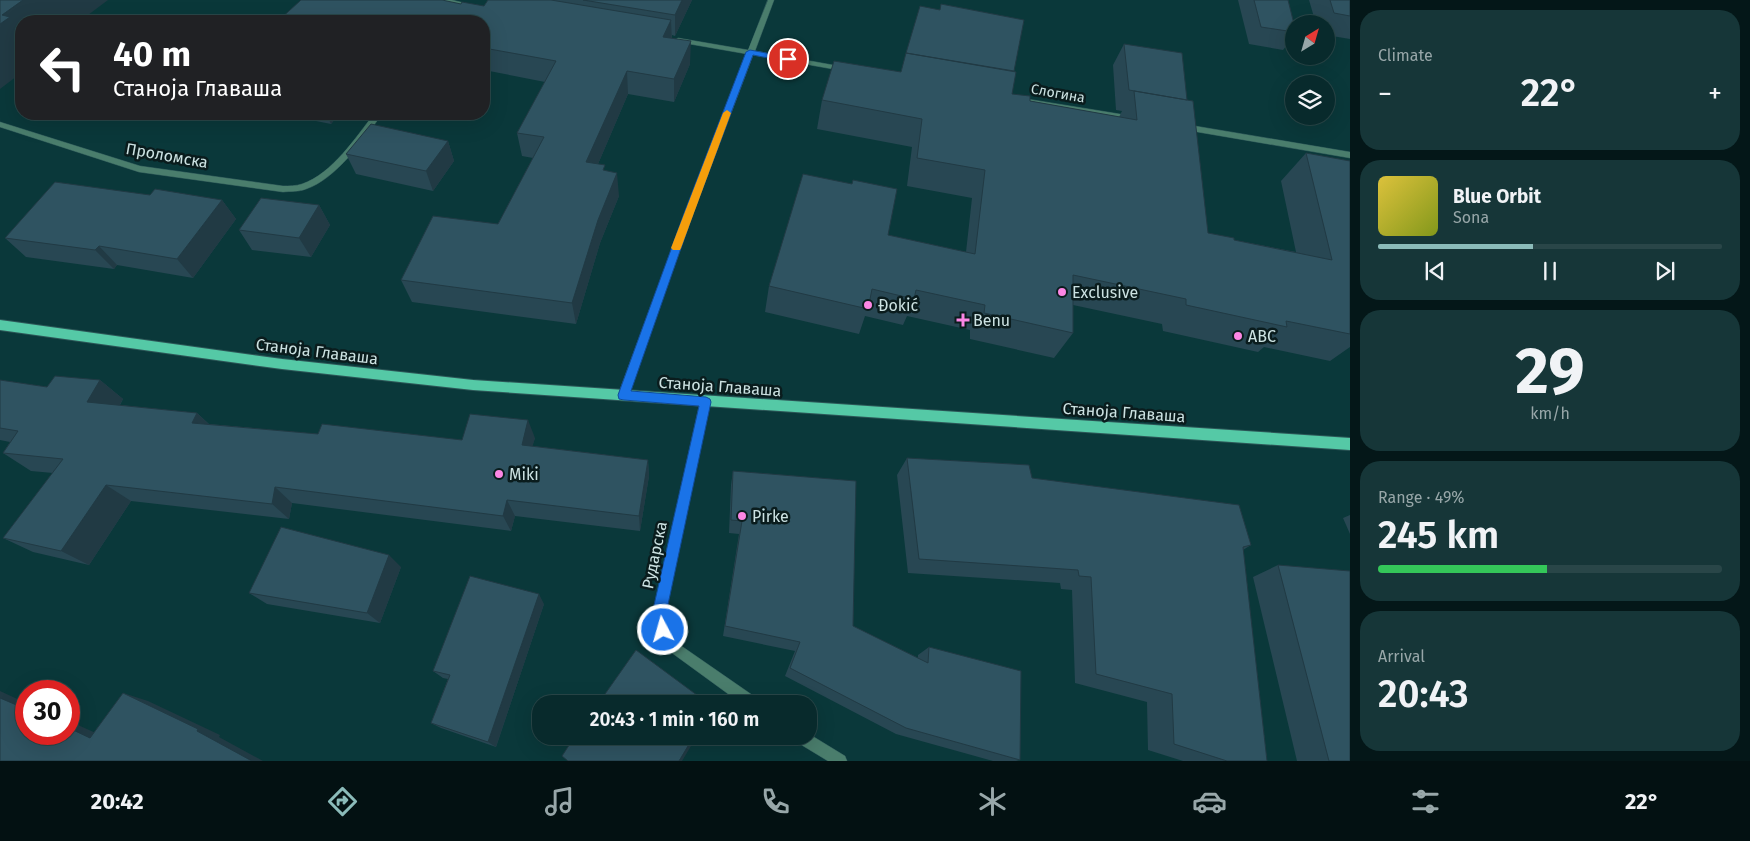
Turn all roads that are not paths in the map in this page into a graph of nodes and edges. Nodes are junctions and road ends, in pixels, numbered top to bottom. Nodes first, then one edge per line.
1 (441, 0) edge
2 (771, 0) edge
3 (486, 8) edge
4 (672, 39) edge
5 (750, 52) junction
6 (848, 69) edge
7 (1006, 96) edge
8 (373, 120) edge
9 (1143, 120) edge
10 (0, 124) edge
11 (1173, 125) edge
12 (1350, 156) edge
13 (0, 325) edge
14 (624, 395) junction
15 (706, 402) junction
16 (1350, 444) edge
17 (741, 695) edge
18 (814, 745) edge
19 (840, 761) edge

1 - 3 street
2 - 5 street
4 - 5 street
5 - 6 street
5 - 14 street
7 - 9 street, Слогина
8 - 10 street, Проломска
11 - 12 street
13 - 14 main road, Станоја Главаша
14 - 15 main road, Станоја Главаша
15 - 16 main road, Станоја Главаша
15 - 17 street, Рударска
18 - 19 street

